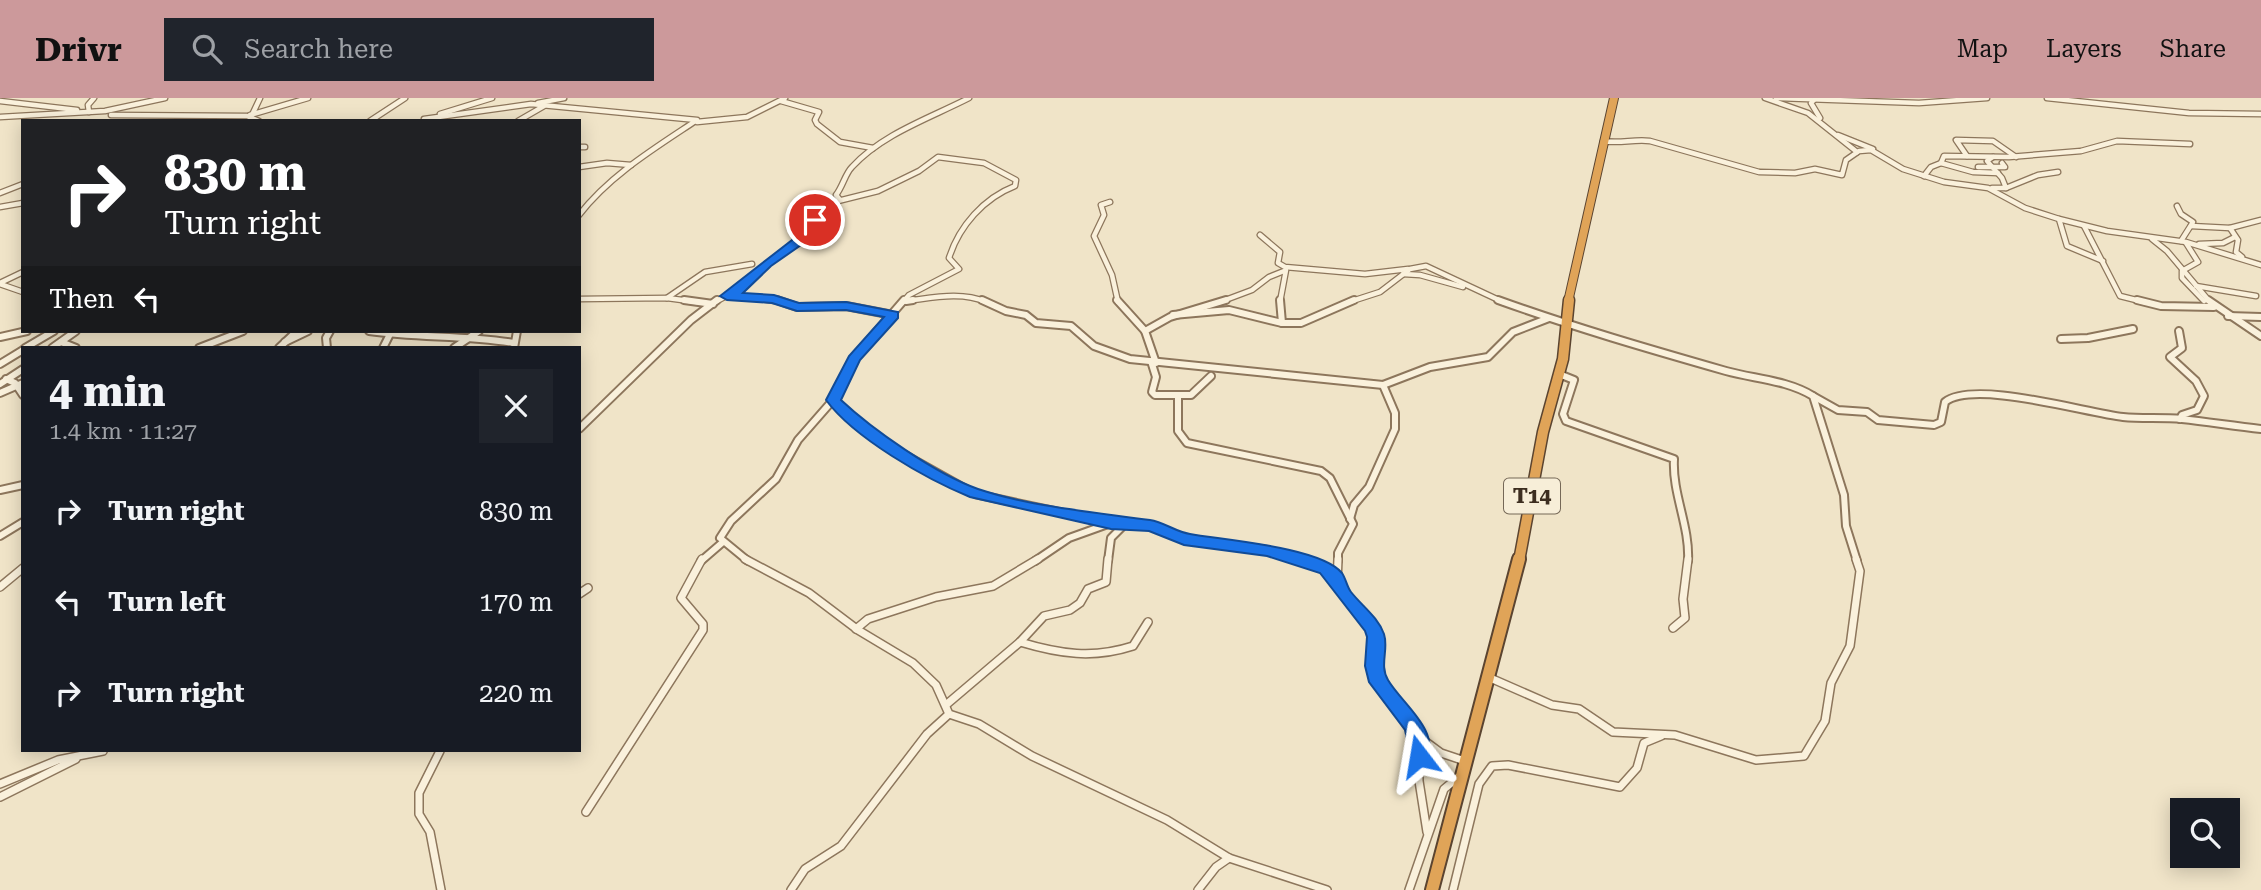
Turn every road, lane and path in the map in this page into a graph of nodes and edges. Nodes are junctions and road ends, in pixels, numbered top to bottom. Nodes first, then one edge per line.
1 (35, 98) edge
2 (94, 98) edge
3 (165, 98) edge
4 (260, 98) edge
5 (308, 98) edge
6 (405, 98) edge
7 (492, 98) edge
8 (564, 98) edge
9 (970, 98) edge
10 (1614, 98) edge
11 (1765, 98) edge
12 (1776, 98) edge
13 (1987, 98) edge
14 (2047, 98) edge
15 (1816, 99) edge
16 (783, 100) edge
17 (154, 101) junction
18 (0, 103) edge
19 (26, 104) junction
20 (531, 104) junction
21 (544, 106) junction
22 (90, 112) junction
23 (72, 113) junction
24 (468, 114) junction
25 (2261, 114) edge
26 (113, 115) junction
27 (249, 115) junction
28 (0, 117) edge
29 (78, 119) edge
30 (109, 119) edge
31 (233, 119) edge
32 (256, 119) edge
33 (373, 119) edge
34 (424, 119) edge
35 (429, 119) edge
36 (460, 119) edge
37 (521, 119) edge
38 (697, 122) junction
39 (1602, 140) junction
40 (2190, 144) dead end
41 (873, 148) junction
42 (1874, 151) junction
43 (1857, 152) junction
44 (1967, 156) junction
45 (2016, 157) junction
46 (1988, 158) junction
47 (1941, 163) junction
48 (2002, 163) dead end
49 (631, 164) junction
50 (581, 167) edge
51 (1978, 167) dead end
52 (1993, 167) junction
53 (2058, 172) dead end
54 (1998, 173) junction
55 (1924, 176) junction
56 (21, 185) edge
57 (1988, 188) junction
58 (2006, 188) junction
59 (0, 193) edge
60 (581, 200) edge
61 (840, 200) junction
62 (590, 201) junction
63 (1110, 202) dead end
64 (21, 203) edge
65 (2177, 206) dead end
66 (0, 207) edge
67 (581, 212) edge
68 (2059, 219) junction
69 (2261, 220) edge
70 (2083, 226) junction
71 (2191, 226) junction
72 (2230, 228) junction
73 (1261, 235) dead end
74 (2148, 237) junction
75 (2235, 237) junction
76 (2183, 241) junction
77 (2193, 244) junction
78 (2243, 258) junction
79 (2103, 261) junction
80 (752, 264) dead end
81 (2261, 265) edge
82 (1291, 268) junction
83 (1410, 269) junction
84 (1283, 271) junction
85 (2183, 271) junction
86 (21, 273) edge
87 (1403, 274) junction
88 (0, 283) edge
89 (2195, 286) junction
90 (1465, 288) junction
91 (21, 291) edge
92 (727, 296) junction
93 (2256, 296) dead end
94 (667, 298) junction
95 (581, 299) edge
96 (906, 301) junction
97 (713, 304) junction
98 (2214, 307) junction
99 (893, 315) junction
100 (1173, 315) junction
101 (2227, 316) junction
102 (2261, 317) edge
103 (1549, 318) junction
104 (1282, 323) junction
105 (1567, 325) junction
106 (2133, 328) dead end
107 (1145, 331) junction
108 (2179, 331) dead end
109 (21, 332) edge
110 (51, 333) edge
111 (73, 333) edge
112 (238, 333) edge
113 (296, 333) edge
114 (304, 333) edge
115 (389, 333) edge
116 (476, 333) edge
117 (2261, 336) edge
118 (0, 337) edge
119 (468, 339) junction
120 (2061, 339) dead end
121 (61, 342) junction
122 (285, 342) junction
123 (29, 346) edge
124 (55, 346) edge
125 (71, 346) edge
126 (204, 346) edge
127 (281, 346) edge
128 (457, 346) edge
129 (514, 346) edge
130 (21, 351) edge
131 (1153, 362) junction
132 (0, 364) edge
133 (21, 370) edge
134 (1559, 374) junction
135 (1211, 376) dead end
136 (3, 382) edge
137 (20, 384) edge
138 (1383, 385) junction
139 (0, 393) edge
140 (1178, 396) junction
141 (1813, 396) junction
142 (833, 400) junction
143 (2180, 419) junction
144 (581, 427) edge
145 (2261, 429) edge
146 (21, 485) edge
147 (0, 490) edge
148 (1350, 519) junction
149 (21, 523) edge
150 (1111, 523) junction
151 (1126, 523) junction
152 (0, 536) edge
153 (723, 542) junction
154 (21, 570) edge
155 (1335, 577) junction
156 (0, 587) edge
157 (588, 588) dead end
158 (581, 593) edge
159 (1148, 622) dead end
160 (1673, 628) dead end
161 (856, 629) junction
162 (1020, 642) junction
163 (1488, 677) junction
164 (947, 704) junction
165 (949, 714) junction
166 (1662, 735) junction
167 (1418, 736) junction
168 (98, 752) edge
169 (440, 752) edge
170 (1465, 761) junction
171 (1461, 775) junction
172 (0, 784) edge
173 (0, 797) edge
174 (586, 812) dead end
175 (1427, 832) junction
176 (1229, 858) junction
177 (441, 890) edge
178 (790, 890) edge
179 (1198, 890) edge
180 (1327, 890) edge
181 (1409, 890) edge
182 (1432, 890) edge
183 (1453, 890) edge

1 - 19 street
2 - 22 street
3 - 17 street
4 - 27 street
5 - 27 street
6 - 33 street
7 - 34 street
8 - 20 street
9 - 41 street
10 - 39 highway, T14
11 - 43 street
12 - 15 street
13 - 15 street
14 - 25 street
15 - 42 street
16 - 38 street
16 - 41 street
17 - 22 street
17 - 26 street
18 - 19 street
19 - 22 street
20 - 21 street
20 - 24 street
21 - 37 street
21 - 38 street
22 - 23 street
22 - 26 street
23 - 28 street
23 - 29 street
24 - 35 street
24 - 36 street
26 - 27 street
26 - 30 street
27 - 31 street
27 - 32 street
38 - 49 street
39 - 43 street
39 - 105 highway, T14
40 - 45 street
41 - 61 street
42 - 43 street
42 - 55 street
44 - 45 street
44 - 46 street
44 - 47 street
45 - 46 street
46 - 52 street
47 - 54 street
47 - 55 street
48 - 52 street
49 - 50 street
49 - 62 street
51 - 52 street
52 - 54 street
53 - 58 street
54 - 58 street
55 - 57 street
56 - 59 street
57 - 58 street
57 - 68 street
60 - 62 street
61 - 92 street
61 - 96 street
62 - 67 street
63 - 107 street
64 - 66 street
65 - 71 street
68 - 70 street
68 - 79 street
69 - 72 street
70 - 74 street
70 - 79 street
71 - 72 street
71 - 76 street
72 - 75 street
73 - 82 street
74 - 76 street
74 - 85 street
75 - 77 street
75 - 78 street
76 - 77 street
76 - 85 street
77 - 78 street
78 - 81 street
79 - 98 street
80 - 94 street
82 - 83 street
82 - 84 street
83 - 87 street
83 - 90 street
84 - 100 street
84 - 104 street
85 - 89 street
85 - 98 street
86 - 88 street
87 - 90 street
87 - 104 street
88 - 91 street
89 - 93 street
89 - 98 street
90 - 103 street
92 - 97 street
92 - 99 street
94 - 95 street
94 - 97 street
96 - 99 street
96 - 131 street
97 - 144 street
98 - 101 street
99 - 142 street
100 - 104 street
100 - 107 street
101 - 102 street
101 - 117 street
103 - 105 street
103 - 138 street
105 - 134 highway, T14
105 - 141 street
106 - 120 street
107 - 131 street
108 - 143 street
109 - 118 street
110 - 123 street
111 - 121 street
112 - 126 street
113 - 122 street
114 - 122 street
115 - 119 street
116 - 119 street
119 - 128 street
119 - 129 street
121 - 124 street
121 - 125 street
122 - 127 street
130 - 132 street
131 - 138 street
131 - 140 street
133 - 136 street
134 - 160 street
134 - 163 highway, T14
135 - 140 street
136 - 137 street
137 - 139 street
138 - 148 street
140 - 148 street
141 - 143 street
141 - 166 street
142 - 150 street
142 - 153 street
143 - 145 street
146 - 147 street
148 - 155 street
149 - 152 street
150 - 151 street
150 - 161 street
151 - 155 street
151 - 162 street
153 - 161 street
153 - 174 street
154 - 156 street
155 - 167 street
157 - 158 street
159 - 162 street
161 - 164 street
162 - 164 street
163 - 166 street
163 - 170 highway, T14
164 - 165 street
165 - 176 street
165 - 178 street
166 - 183 street
167 - 170 street
167 - 175 street
168 - 172 street
168 - 173 street
169 - 177 street
170 - 171 highway, T14
171 - 175 street
171 - 182 highway, T14
175 - 181 street
176 - 179 street
176 - 180 street

